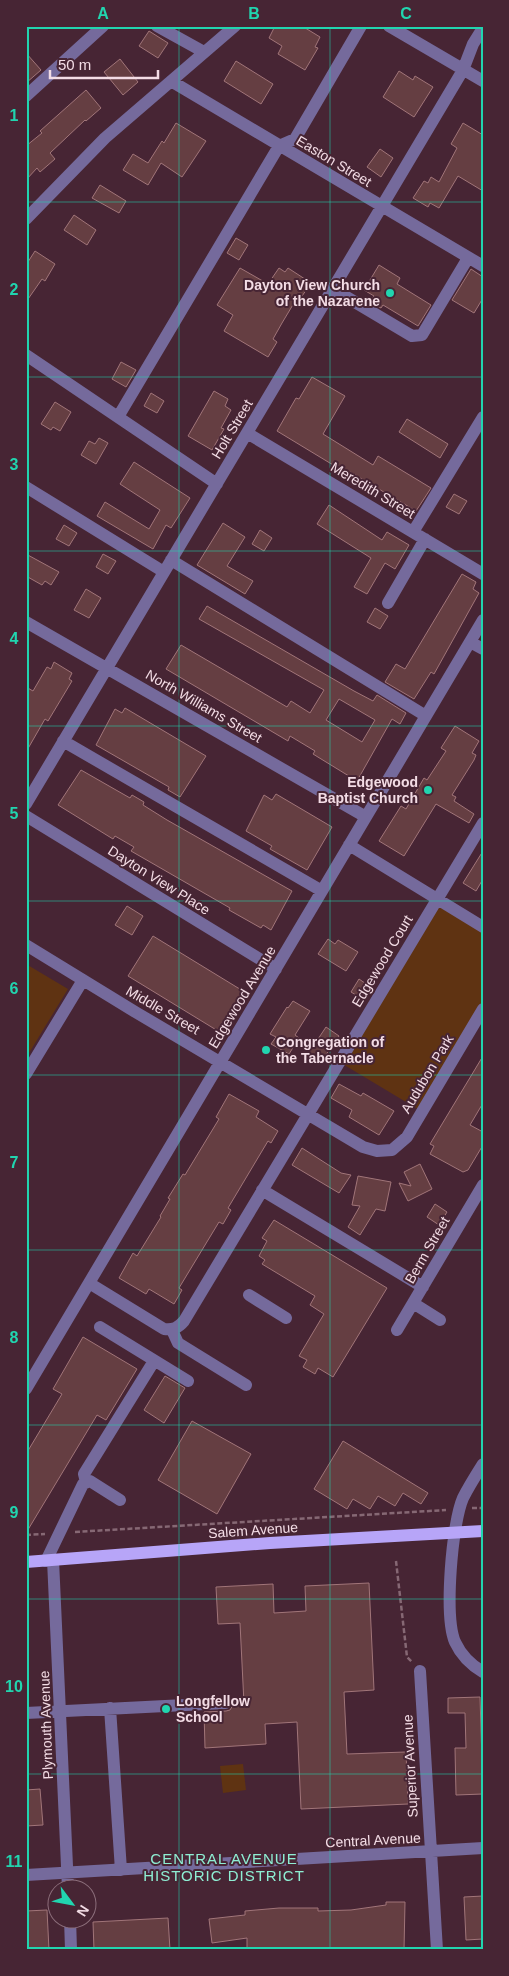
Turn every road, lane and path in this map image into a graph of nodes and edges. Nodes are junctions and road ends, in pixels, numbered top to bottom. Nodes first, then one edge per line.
1 (103, 26) edge
2 (157, 26) edge
3 (235, 26) edge
4 (362, 26) edge
5 (389, 26) edge
6 (483, 28) edge
7 (204, 52) junction
8 (463, 70) junction
9 (171, 81) junction
10 (483, 82) edge
11 (26, 96) edge
12 (279, 146) junction
13 (382, 207) junction
14 (26, 219) edge
15 (468, 258) junction
16 (483, 266) edge
17 (333, 289) junction
18 (26, 354) edge
19 (118, 417) junction
20 (483, 417) edge
21 (247, 433) junction
22 (216, 484) junction
23 (26, 488) edge
24 (413, 532) junction
25 (425, 539) junction
26 (171, 560) junction
27 (164, 572) junction
28 (483, 574) edge
29 (388, 603) dead end
30 (483, 620) edge
31 (26, 622) edge
32 (470, 642) junction
33 (483, 649) edge
34 (107, 668) junction
35 (426, 716) junction
36 (63, 741) junction
37 (26, 804) edge
38 (26, 816) edge
39 (366, 816) junction
40 (483, 822) edge
41 (349, 845) junction
42 (322, 891) junction
43 (436, 900) junction
44 (483, 927) edge
45 (26, 945) edge
46 (276, 969) junction
47 (83, 980) junction
48 (483, 1009) edge
49 (221, 1061) junction
50 (26, 1074) edge
51 (307, 1115) junction
52 (392, 1150) joint
53 (483, 1185) edge
54 (262, 1190) junction
55 (89, 1283) junction
56 (423, 1286) junction
57 (249, 1295) dead end
58 (413, 1304) junction
59 (286, 1318) dead end
60 (440, 1320) dead end
61 (100, 1327) dead end
62 (172, 1330) junction
63 (396, 1330) dead end
64 (154, 1361) junction
65 (188, 1381) dead end
66 (246, 1385) dead end
67 (26, 1389) edge
68 (483, 1464) edge
69 (86, 1482) junction
70 (120, 1500) dead end
71 (483, 1508) edge
72 (460, 1509) junction
73 (483, 1531) edge
74 (59, 1533) junction
75 (454, 1533) junction
76 (26, 1535) edge
77 (49, 1561) junction
78 (396, 1561) dead end
79 (26, 1562) edge
80 (420, 1671) joint
81 (483, 1672) edge
82 (225, 1703) dead end
83 (110, 1708) junction
84 (60, 1711) junction
85 (26, 1713) edge
86 (483, 1848) edge
87 (430, 1852) junction
88 (121, 1870) junction
89 (67, 1873) junction
90 (26, 1875) edge
91 (67, 1878) edge
92 (70, 1928) edge
93 (71, 1950) edge
94 (436, 1950) edge

1 - 11 street
2 - 7 street
3 - 7 street
4 - 12 street
5 - 8 street
6 - 8 street, Holt Street
7 - 9 street
8 - 10 street
8 - 13 street, Holt Street
9 - 12 street, Easton Street
9 - 14 street
12 - 13 street, Easton Street
12 - 19 street
13 - 15 street, Easton Street
13 - 17 street, Holt Street
15 - 16 street, Easton Street
15 - 17 street
17 - 21 street, Holt Street
18 - 19 street
19 - 22 street
20 - 24 street
21 - 22 street, Holt Street
21 - 24 street, Meredith Street
22 - 26 street, Holt Street
23 - 27 street
24 - 25 street, Meredith Street
25 - 28 street, Meredith Street
25 - 29 street
26 - 27 street, Holt Street
26 - 35 street
27 - 34 street, Holt Street
30 - 32 street, Edgewood Avenue
31 - 34 street, North Williams Street
32 - 33 street
32 - 35 street, Edgewood Avenue
34 - 36 street, Holt Street
34 - 39 street, North Williams Street
35 - 39 street, Edgewood Avenue
36 - 37 street, Holt Street
36 - 42 street
38 - 46 street, Dayton View Place
39 - 41 street, Edgewood Avenue
40 - 43 street, Edgewood Court
41 - 42 street, Edgewood Avenue
41 - 43 street
42 - 46 street, Edgewood Avenue
43 - 44 street
43 - 51 street, Edgewood Court
45 - 47 street, Middle Street
46 - 49 street, Edgewood Avenue
47 - 49 street, Middle Street
47 - 50 street
48 - 52 street, Audubon Park
49 - 51 street, Middle Street
49 - 55 street, Edgewood Avenue
51 - 52 street, Middle Street
51 - 54 street, Edgewood Court
53 - 56 street, Berm Street
54 - 56 street
54 - 62 street, Edgewood Court
55 - 62 street
55 - 67 street, Edgewood Avenue
56 - 58 street, Berm Street
57 - 59 street
58 - 60 street
58 - 63 street, Berm Street
61 - 64 street
62 - 66 street
64 - 65 street
64 - 69 street
68 - 72 street
69 - 70 street
69 - 74 street
71 - 72 path
72 - 74 path
72 - 75 street
73 - 75 main road, Salem Avenue
74 - 76 path
74 - 77 street
75 - 77 main road, Salem Avenue
75 - 81 street
77 - 79 main road, Salem Avenue
77 - 84 street, Plymouth Avenue
78 - 80 path
80 - 87 street, Superior Avenue
82 - 83 street
83 - 84 street
83 - 88 street
84 - 85 street
84 - 89 street, Plymouth Avenue
86 - 87 street, Central Avenue
87 - 88 street, Central Avenue
87 - 94 street, Superior Avenue
88 - 89 street, Central Avenue
89 - 90 street, Central Avenue
89 - 91 street, Plymouth Avenue
92 - 93 street

